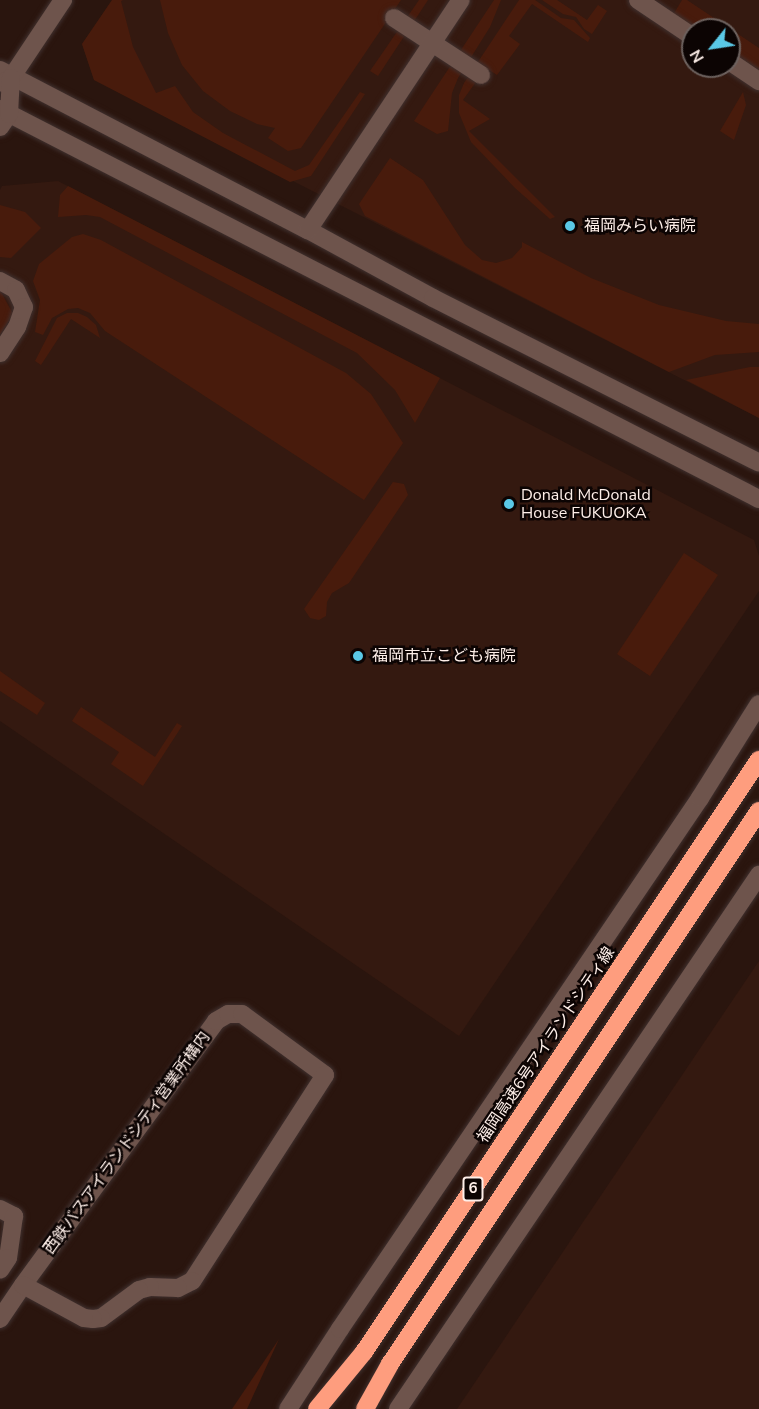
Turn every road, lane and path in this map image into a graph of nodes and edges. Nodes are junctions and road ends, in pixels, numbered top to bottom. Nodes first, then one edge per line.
1 (63, 0) edge
2 (461, 0) edge
3 (649, 3) edge
4 (394, 18) dead end
5 (681, 28) edge
6 (741, 69) edge
7 (480, 75) dead end
8 (4, 78) edge
9 (759, 81) edge
10 (3, 117) edge
11 (308, 230) junction
12 (0, 281) edge
13 (0, 353) edge
14 (759, 463) edge
15 (759, 499) edge
16 (759, 704) edge
17 (759, 760) edge
18 (759, 811) edge
19 (759, 875) edge
20 (0, 1209) edge
21 (3, 1258) edge
22 (23, 1285) junction
23 (0, 1319) edge
24 (288, 1409) edge
25 (317, 1409) edge
26 (365, 1409) edge
27 (398, 1409) edge

1 - 8 street
2 - 11 street
3 - 5 street
4 - 7 street
6 - 9 street
8 - 10 street
8 - 11 street
10 - 15 street
11 - 14 street
12 - 13 street
16 - 24 street
17 - 25 highway, 福岡高速6号アイランドシティ線 / 6
18 - 26 highway, 6
19 - 27 street
20 - 21 street
22 - 22 street, 西鉄バスアイランドシティ営業所構内
22 - 23 street, 西鉄バスアイランドシティ営業所構内

